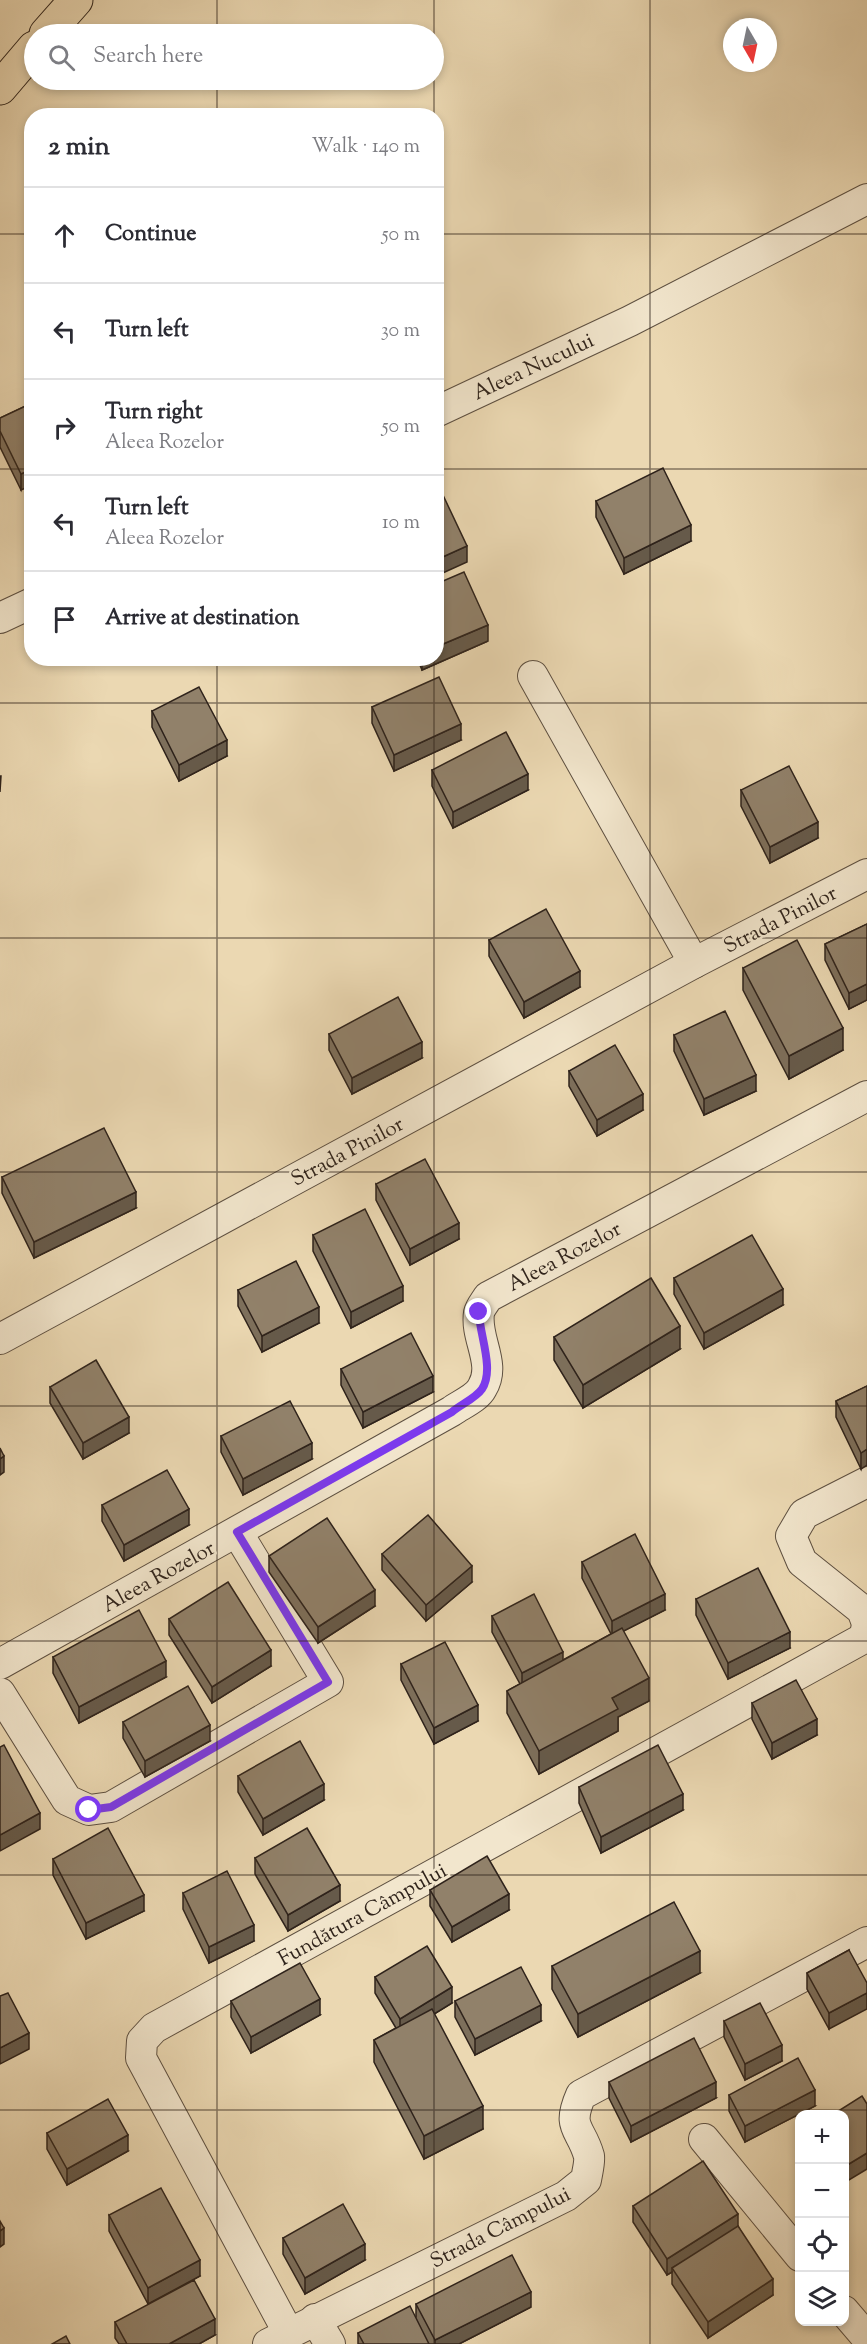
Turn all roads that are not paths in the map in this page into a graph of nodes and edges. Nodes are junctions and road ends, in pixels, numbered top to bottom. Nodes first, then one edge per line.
1 (76, 0) edge
2 (55, 24) edge
3 (24, 60) edge
4 (0, 88) edge
5 (867, 199) edge
6 (444, 408) edge
7 (24, 607) edge
8 (0, 618) edge
9 (533, 676) dead end
10 (867, 874) edge
11 (694, 963) junction
12 (867, 1096) edge
13 (0, 1339) edge
14 (867, 1482) edge
15 (237, 1532) junction
16 (867, 1625) edge
17 (0, 1665) edge
18 (0, 1693) edge
19 (867, 1942) edge
20 (704, 2139) dead end
21 (795, 2250) edge
22 (849, 2317) edge
23 (323, 2331) edge
24 (867, 2338) edge
25 (279, 2339) edge

1 - 2 main road
3 - 4 main road
5 - 6 street, Aleea Nucului
7 - 8 street
9 - 11 street
10 - 11 street, Strada Pinilor
11 - 13 street, Strada Pinilor
12 - 15 street, Aleea Rozelor
14 - 16 street, Fundătura Câmpului
15 - 17 street, Aleea Rozelor
15 - 18 street
16 - 25 street, Fundătura Câmpului
19 - 23 street, Strada Câmpului
20 - 21 street
22 - 24 street
23 - 25 street, Strada Câmpului

